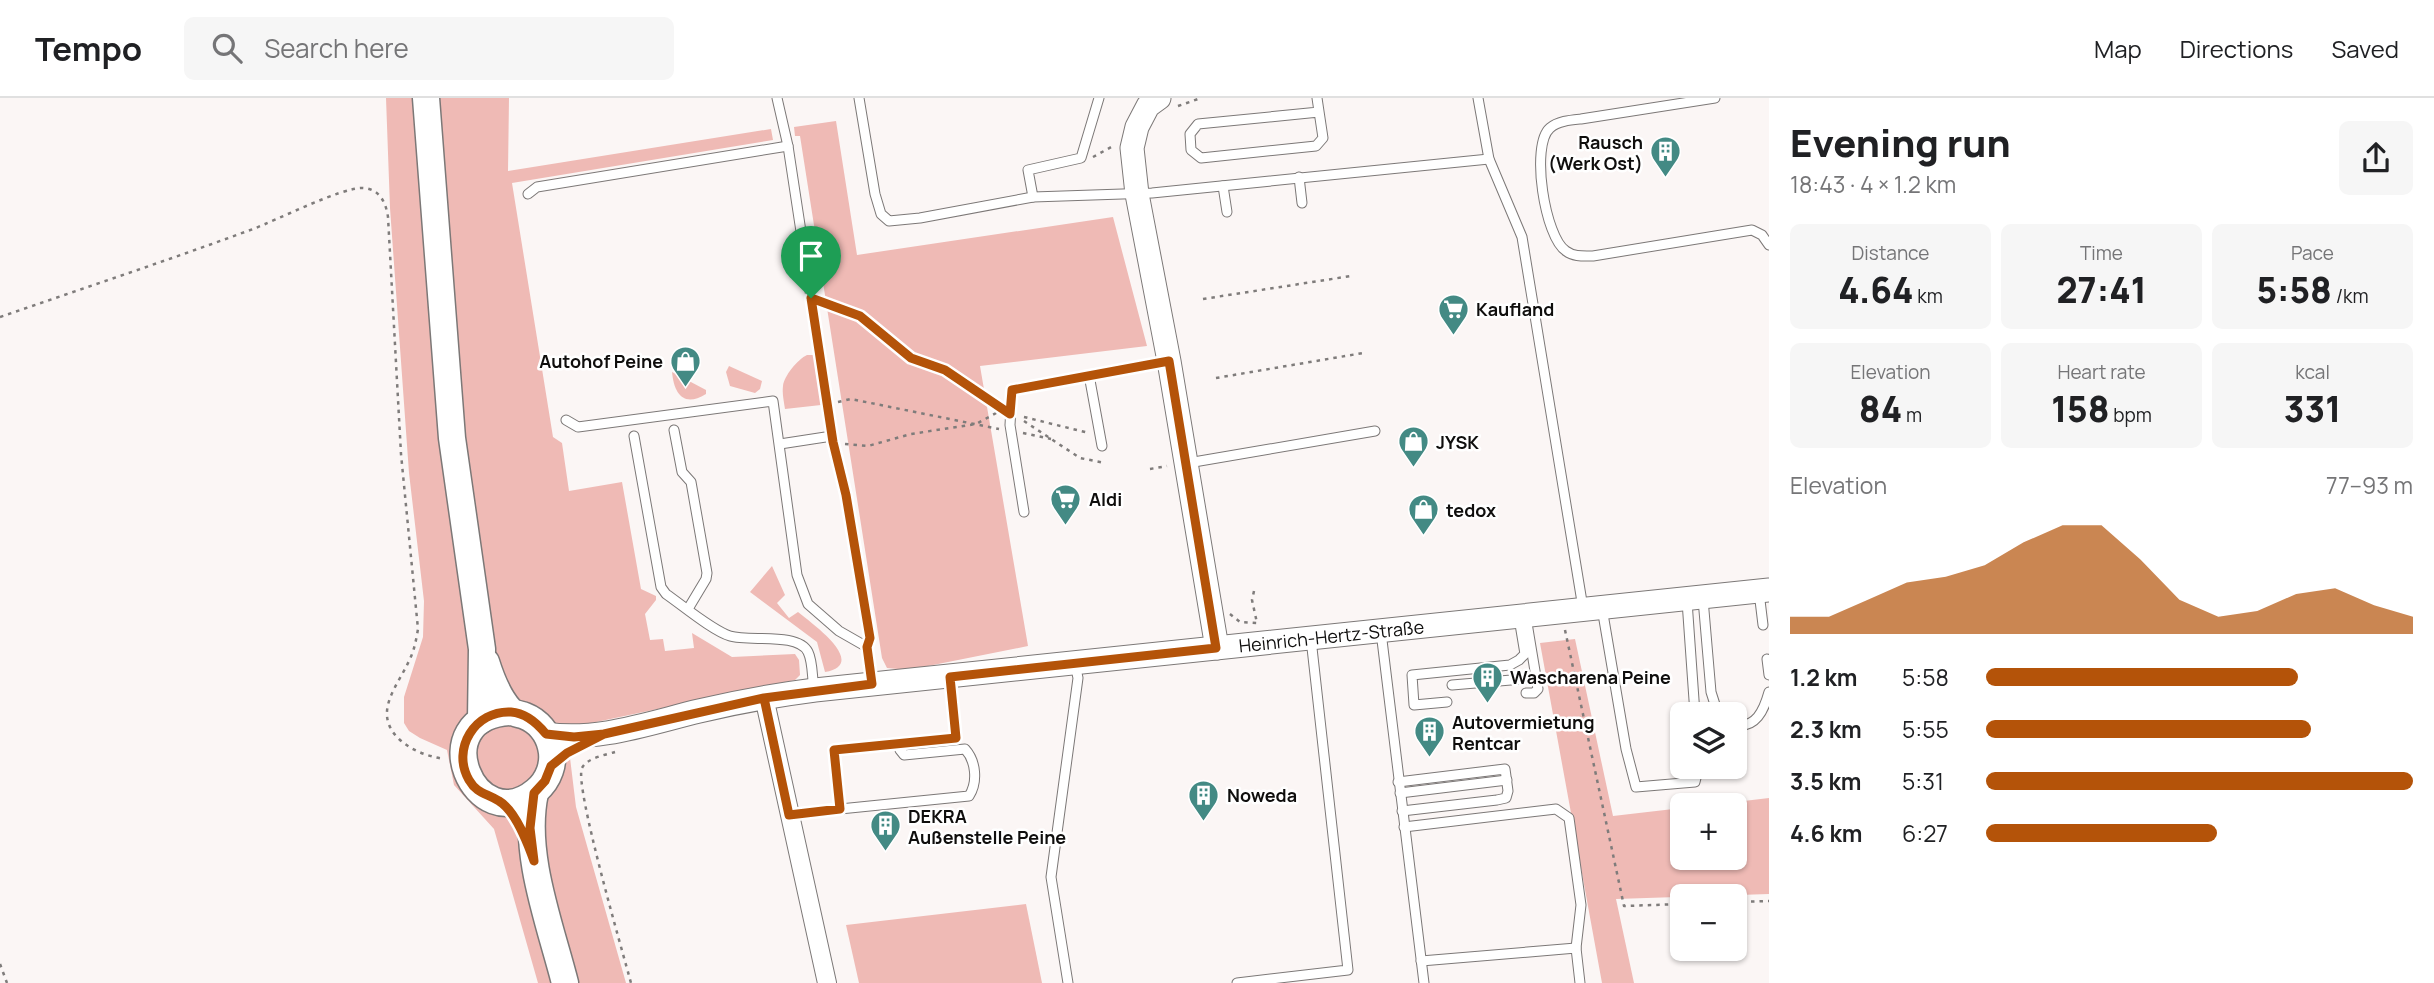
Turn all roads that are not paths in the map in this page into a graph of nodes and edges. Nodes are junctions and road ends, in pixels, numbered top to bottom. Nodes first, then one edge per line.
1 (426, 98) edge
2 (777, 98) edge
3 (859, 98) edge
4 (1098, 98) edge
5 (1159, 98) edge
6 (1317, 98) edge
7 (1478, 98) edge
8 (1715, 98) edge
9 (1319, 112) junction
10 (788, 146) junction
11 (1489, 159) junction
12 (1299, 177) junction
13 (1223, 186) junction
14 (528, 194) dead end
15 (1137, 194) junction
16 (1033, 197) junction
17 (1302, 203) dead end
18 (1227, 212) dead end
19 (1769, 245) edge
20 (1169, 361) junction
21 (1089, 375) junction
22 (566, 420) dead end
23 (674, 430) dead end
24 (1375, 431) dead end
25 (634, 436) dead end
26 (833, 439) junction
27 (1102, 441) road end
28 (780, 444) junction
29 (1186, 463) junction
30 (1024, 512) dead end
31 (1764, 591) edge
32 (1695, 598) junction
33 (688, 609) junction
34 (1593, 609) junction
35 (1523, 616) junction
36 (1763, 625) dead end
37 (1381, 632) junction
38 (1311, 639) junction
39 (867, 647) junction
40 (1216, 648) junction
41 (482, 649) junction
42 (1767, 659) edge
43 (1075, 663) junction
44 (1769, 675) edge
45 (950, 677) junction
46 (1536, 678) junction
47 (872, 684) junction
48 (1452, 685) dead end
49 (814, 690) junction
50 (1769, 692) edge
51 (1526, 694) dead end
52 (764, 698) junction
53 (1447, 702) dead end
54 (1695, 702) edge
55 (1714, 702) edge
56 (512, 712) junction
57 (481, 720) junction
58 (1747, 724) edge
59 (546, 734) junction
60 (604, 734) junction
61 (899, 743) junction
62 (551, 766) junction
63 (1696, 779) edge
64 (1507, 780) junction
65 (1398, 782) junction
66 (534, 793) junction
67 (1399, 793) junction
68 (500, 801) junction
69 (840, 809) junction
70 (1402, 811) junction
71 (789, 815) junction
72 (1404, 827) junction
73 (534, 861) junction
74 (1576, 948) junction
75 (1421, 961) junction
76 (565, 983) edge
77 (827, 983) edge
78 (1068, 983) edge
79 (1237, 983) edge
80 (1423, 983) edge
81 (1580, 983) edge

1 - 41 main road
2 - 10 lane
3 - 16 lane
4 - 16 lane
5 - 15 street
6 - 9 lane
7 - 11 lane
8 - 19 lane
9 - 9 lane
10 - 14 lane
10 - 26 lane
11 - 12 lane
11 - 34 lane
12 - 13 lane
12 - 17 lane
13 - 15 lane
13 - 18 lane
15 - 16 lane
15 - 20 street
20 - 21 lane
20 - 29 street
21 - 27 lane
21 - 30 lane
22 - 28 lane
23 - 33 lane
24 - 29 lane
25 - 33 lane
26 - 28 lane
26 - 39 lane
28 - 39 lane
29 - 40 street
31 - 32 street, Heinrich-Hertz-Straße
31 - 36 lane
32 - 34 street, Heinrich-Hertz-Straße
32 - 54 lane
32 - 55 lane
33 - 49 lane
34 - 35 street, Heinrich-Hertz-Straße
34 - 63 lane
35 - 37 street, Heinrich-Hertz-Straße
35 - 46 lane
35 - 53 lane
37 - 38 street, Heinrich-Hertz-Straße
37 - 65 lane
38 - 40 street, Heinrich-Hertz-Straße
38 - 79 lane
39 - 47 lane
40 - 43 street, Heinrich-Hertz-Straße
41 - 56 main road
41 - 57 main road
42 - 44 lane
43 - 45 street, Heinrich-Hertz-Straße
43 - 78 lane
45 - 47 street, Heinrich-Hertz-Straße
45 - 61 lane
46 - 48 lane
46 - 51 lane
47 - 49 street, Heinrich-Hertz-Straße
49 - 52 street, Heinrich-Hertz-Straße
50 - 58 lane
52 - 60 street, Heinrich-Hertz-Straße
52 - 71 street
56 - 57 main road
56 - 59 main road
57 - 68 main road
59 - 60 street, Heinrich-Hertz-Straße
59 - 62 main road
60 - 62 street, Heinrich-Hertz-Straße
61 - 69 lane
61 - 69 lane
62 - 66 main road
64 - 65 lane
64 - 67 lane
64 - 70 lane
65 - 67 lane
66 - 68 main road
66 - 73 main road
67 - 70 lane
68 - 73 main road
69 - 71 lane
70 - 72 lane
71 - 77 street
72 - 74 lane
72 - 75 lane
73 - 76 main road
74 - 75 lane
74 - 81 lane
75 - 80 lane

